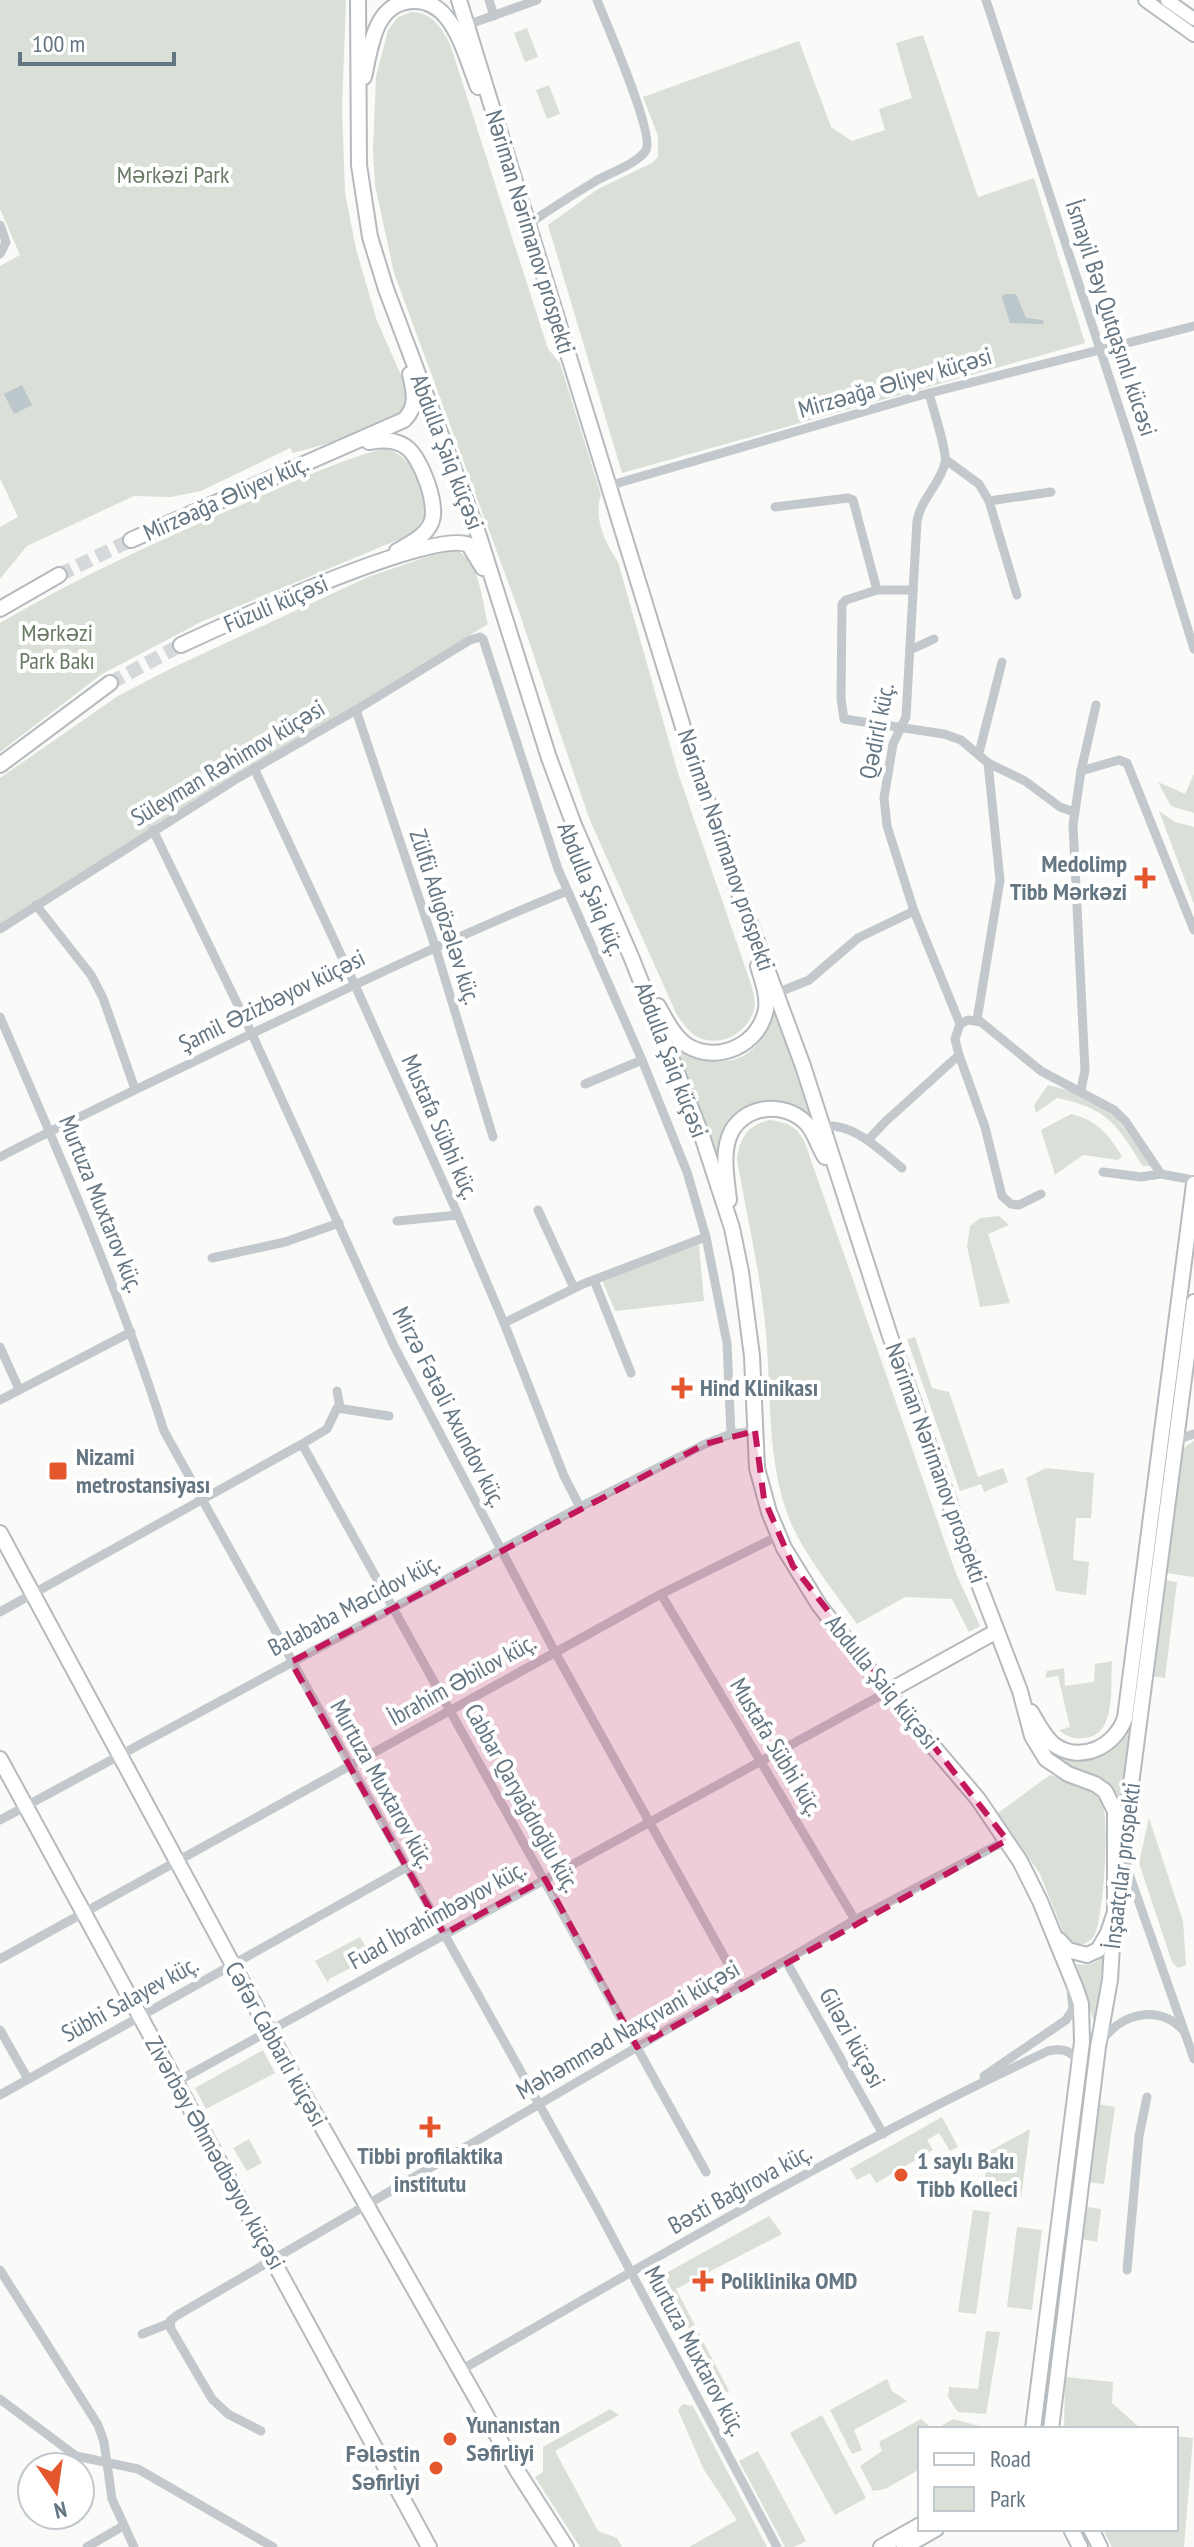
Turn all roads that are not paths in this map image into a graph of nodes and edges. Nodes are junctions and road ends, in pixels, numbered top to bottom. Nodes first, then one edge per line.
1 (358, 0) edge
2 (459, 0) edge
3 (489, 0) edge
4 (537, 0) edge
5 (597, 0) edge
6 (986, 0) edge
7 (1145, 0) edge
8 (1167, 0) edge
9 (494, 16) junction
10 (1189, 16) edge
11 (467, 25) junction
12 (1194, 35) edge
13 (358, 104) junction
14 (502, 147) junction
15 (0, 225) edge
16 (527, 225) junction
17 (0, 254) edge
18 (1194, 326) edge
19 (400, 327) junction
20 (1099, 349) junction
21 (929, 393) junction
22 (320, 457) junction
23 (946, 460) junction
24 (608, 486) junction
25 (1051, 492) dead end
26 (989, 501) junction
27 (775, 507) dead end
28 (131, 540) tunnel mouth
29 (371, 564) junction
30 (59, 575) tunnel mouth
31 (877, 590) junction
32 (913, 590) junction
33 (1017, 595) dead end
34 (498, 597) junction
35 (0, 609) edge
36 (480, 637) joint
37 (934, 639) dead end
38 (181, 645) tunnel mouth
39 (1194, 649) edge
40 (910, 650) junction
41 (1002, 662) dead end
42 (110, 683) tunnel mouth
43 (1096, 705) dead end
44 (356, 710) junction
45 (903, 728) junction
46 (979, 753) junction
47 (988, 763) junction
48 (0, 765) edge
49 (254, 768) junction
50 (1081, 771) junction
51 (1074, 812) junction
52 (153, 830) junction
53 (733, 877) junction
54 (567, 891) junction
55 (36, 905) junction
56 (1185, 908) junction
57 (914, 911) junction
58 (1194, 919) edge
59 (0, 929) edge
60 (1194, 930) edge
61 (435, 946) junction
62 (632, 959) junction
63 (354, 983) junction
64 (777, 993) junction
65 (0, 1017) edge
66 (977, 1020) junction
67 (960, 1024) junction
68 (252, 1034) junction
69 (959, 1055) junction
70 (642, 1060) junction
71 (585, 1084) dead end
72 (135, 1089) junction
73 (1081, 1090) junction
74 (822, 1126) junction
75 (50, 1131) junction
76 (493, 1137) dead end
77 (868, 1140) junction
78 (0, 1157) edge
79 (902, 1168) dead end
80 (835, 1170) junction
81 (1103, 1172) dead end
82 (1161, 1174) junction
83 (1194, 1182) edge
84 (1041, 1194) dead end
85 (538, 1210) dead end
86 (458, 1215) junction
87 (397, 1221) dead end
88 (339, 1223) junction
89 (1191, 1224) edge
90 (732, 1228) junction
91 (706, 1237) junction
92 (212, 1258) dead end
93 (594, 1280) junction
94 (574, 1288) junction
95 (1194, 1302) edge
96 (504, 1323) junction
97 (131, 1332) junction
98 (0, 1347) edge
99 (631, 1373) dead end
100 (19, 1389) junction
101 (337, 1391) dead end
102 (0, 1400) edge
103 (340, 1407) junction
104 (389, 1416) dead end
105 (755, 1431) junction
106 (731, 1434) junction
107 (1194, 1434) edge
108 (1176, 1440) junction
109 (302, 1444) junction
110 (202, 1499) junction
111 (580, 1507) junction
112 (0, 1533) edge
113 (778, 1536) junction
114 (500, 1549) junction
115 (33, 1593) junction
116 (661, 1594) junction
117 (392, 1607) junction
118 (0, 1612) edge
119 (997, 1631) junction
120 (555, 1652) junction
121 (291, 1662) junction
122 (1020, 1691) junction
123 (887, 1692) junction
124 (450, 1710) junction
125 (119, 1754) junction
126 (0, 1759) edge
127 (760, 1760) junction
128 (348, 1765) junction
129 (26, 1806) junction
130 (0, 1820) edge
131 (650, 1820) junction
132 (1007, 1840) junction
133 (1124, 1843) junction
134 (176, 1861) junction
135 (405, 1868) junction
136 (545, 1879) junction
137 (83, 1912) junction
138 (1115, 1912) junction
139 (855, 1920) junction
140 (1050, 1928) junction
141 (444, 1934) junction
142 (0, 1959) edge
143 (786, 1961) junction
144 (233, 1965) junction
145 (1068, 1971) junction
146 (741, 1987) junction
147 (140, 2016) junction
148 (0, 2030) edge
149 (268, 2030) junction
150 (1185, 2033) junction
151 (637, 2047) junction
152 (1098, 2047) junction
153 (1194, 2059) edge
154 (1079, 2065) junction
155 (28, 2079) junction
156 (176, 2082) junction
157 (957, 2093) junction
158 (0, 2095) edge
159 (1147, 2097) dead end
160 (539, 2105) junction
161 (883, 2134) junction
162 (706, 2172) dead end
163 (367, 2206) junction
164 (272, 2259) junction
165 (0, 2270) edge
166 (1127, 2270) dead end
167 (630, 2272) junction
168 (170, 2323) junction
169 (142, 2334) dead end
170 (461, 2370) junction
171 (0, 2399) edge
172 (1033, 2427) edge
173 (1051, 2427) edge
174 (261, 2431) dead end
175 (107, 2463) junction
176 (123, 2526) junction
177 (918, 2526) edge
178 (932, 2531) edge
179 (87, 2547) edge
180 (134, 2547) edge
181 (273, 2547) edge
182 (429, 2547) edge
183 (566, 2547) edge
184 (777, 2547) edge
185 (881, 2547) edge
186 (904, 2547) edge

1 - 13 main road, Abdulla Şaiq küçəsi
2 - 11 main road, Nəriman Nərimanov prospekti
3 - 9 street
4 - 9 street
5 - 16 street
6 - 20 street, İsmayil Bəy Qutqaşınlı kücəsi
7 - 10 main road
8 - 10 main road
9 - 11 street
10 - 12 main road
11 - 14 main road, Nəriman Nərimanov prospekti
13 - 14 main road
13 - 19 main road, Abdulla Şaiq küçəsi
14 - 16 main road, Nəriman Nərimanov prospekti
15 - 17 street
16 - 24 main road, Nəriman Nərimanov prospekti
18 - 20 street, Mirzəağa Əliyev küçəsi
19 - 22 main road
19 - 34 main road, Abdulla Şaiq küçəsi
20 - 21 street, Mirzəağa Əliyev küçəsi
20 - 39 street, İsmayil Bəy Qutqaşınlı kücəsi
21 - 23 street
21 - 24 street, Mirzəağa Əliyev küçəsi
22 - 28 main road, Mirzəağa Əliyev küç.
22 - 29 main road
23 - 26 street
23 - 32 street, Qədirli küç.
24 - 53 main road, Nəriman Nərimanov prospekti
25 - 26 street
26 - 33 street
27 - 31 street
29 - 34 main road
29 - 38 main road, Füzuli küçəsi
30 - 35 main road
31 - 32 street
31 - 45 street
32 - 40 street, Qədirli küç.
34 - 62 main road, Abdulla Şaiq küçəsi
36 - 44 street, Süleyman Rəhimov küçəsi
36 - 54 street, Abdulla Şaiq küç.
37 - 40 street
40 - 45 street, Qədirli küç.
41 - 46 street
42 - 48 main road
43 - 50 street
44 - 49 street, Süleyman Rəhimov küçəsi
44 - 61 street, Zülfü Adıgözələv küç.
45 - 46 street
45 - 57 street, Qədirli küç.
46 - 47 street
47 - 51 street
47 - 66 street
49 - 52 street, Süleyman Rəhimov küçəsi
49 - 63 street, Mustafa Sübhi küç.
50 - 51 street
50 - 56 street
51 - 73 street
52 - 55 street, Süleyman Rəhimov küçəsi
52 - 68 street, Mirzə Fətəli Axundov küç.
53 - 62 main road
53 - 64 main road, Nəriman Nərimanov prospekti
54 - 61 street, Şamil Əzizbəyov küçəsi
54 - 70 street, Abdulla Şaiq küç.
55 - 59 street, Süleyman Rəhimov küçəsi
55 - 72 street
56 - 58 street
56 - 60 street
57 - 64 street
57 - 67 street, Qədirli küç.
61 - 63 street, Şamil Əzizbəyov küçəsi
61 - 76 street, Zülfü Adıgözələv küç.
62 - 90 main road, Abdulla Şaiq küçəsi
63 - 68 street, Şamil Əzizbəyov küçəsi
63 - 86 street, Mustafa Sübhi küç.
64 - 74 main road, Nəriman Nərimanov prospekti
65 - 75 street, Murtuza Muxtarov küç.
66 - 67 street
66 - 73 street
67 - 69 street
68 - 72 street, Şamil Əzizbəyov küçəsi
68 - 88 street, Mirzə Fətəli Axundov küç.
69 - 77 street
69 - 84 street
70 - 71 street
70 - 91 street, Abdulla Şaiq küç.
72 - 75 street, Şamil Əzizbəyov küçəsi
73 - 82 street
74 - 77 street
74 - 80 main road, Nəriman Nərimanov prospekti
75 - 78 street, Şamil Əzizbəyov küçəsi
75 - 97 street, Murtuza Muxtarov küç.
77 - 79 street
80 - 90 main road
80 - 119 main road, Nəriman Nərimanov prospekti
81 - 82 street
82 - 83 street
83 - 89 main road
85 - 94 street
86 - 87 street
86 - 96 street, Mustafa Sübhi küç.
88 - 92 street
88 - 114 street, Mirzə Fətəli Axundov küç.
89 - 122 main road
90 - 105 main road, Abdulla Şaiq küçəsi
91 - 93 street
91 - 106 street, Abdulla Şaiq küç.
93 - 94 street
93 - 99 street
94 - 96 street
95 - 108 main road, İnşaatçılar prospekti
96 - 111 street, Mustafa Sübhi küç.
97 - 100 street
97 - 110 street, Murtuza Muxtarov küç.
98 - 100 street
100 - 102 street
101 - 103 street
103 - 104 street
103 - 109 street
105 - 106 street, Balababa Məcidov küç.
105 - 113 main road, Abdulla Şaiq küçəsi
106 - 111 street, Balababa Məcidov küç.
107 - 108 street
108 - 133 main road, İnşaatçılar prospekti
109 - 110 street
109 - 117 street, Cabbar Qaryağdıoğlu küç.
110 - 115 street
110 - 121 street, Murtuza Muxtarov küç.
111 - 114 street, Balababa Məcidov küç.
112 - 115 main road, Cəfər Cabbarlı küçəsi
113 - 116 street, İbrahim Əbilov küç.
113 - 123 main road, Abdulla Şaiq küçəsi
114 - 117 street, Balababa Məcidov küç.
114 - 120 street, Mirzə Fətəli Axundov küç.
115 - 118 street
115 - 125 main road, Cəfər Cabbarlı küçəsi
116 - 120 street, İbrahim Əbilov küç.
116 - 127 street, Mustafa Sübhi küç.
117 - 121 street, Balababa Məcidov küç.
117 - 124 street, Cabbar Qaryağdıoğlu küç.
119 - 122 main road, Nəriman Nərimanov prospekti
119 - 123 main road
120 - 124 street, İbrahim Əbilov küç.
120 - 131 street, Mirzə Fətəli Axundov küç.
121 - 125 street, Balababa Məcidov küç.
121 - 128 street, Murtuza Muxtarov küç.
122 - 138 main road
123 - 127 street, Fuad İbrahimbəyov küç.
123 - 132 main road, Abdulla Şaiq küçəsi
124 - 128 street, İbrahim Əbilov küç.
124 - 136 street, Cabbar Qaryağdıoğlu küç.
125 - 129 street, Balababa Məcidov küç.
125 - 134 main road, Cəfər Cabbarlı küçəsi
126 - 129 main road, Zivərbəy Əhmədbəyov küçəsi
127 - 131 street, Fuad İbrahimbəyov küç.
127 - 139 street, Mustafa Sübhi küç.
128 - 134 street, İbrahim Əbilov küç.
128 - 135 street, Murtuza Muxtarov küç.
129 - 130 street, Balababa Məcidov küç.
129 - 137 main road, Zivərbəy Əhmədbəyov küçəsi
131 - 136 street, Fuad İbrahimbəyov küç.
131 - 146 street, Mirzə Fətəli Axundov küç.
132 - 139 street, Məhəmməd Naxçıvani küçəsi
132 - 140 main road, Abdulla Şaiq küçəsi
133 - 138 main road, İnşaatçılar prospekti
133 - 150 street
134 - 137 street, İbrahim Əbilov küç.
134 - 144 main road, Cəfər Cabbarlı küçəsi
135 - 141 street, Murtuza Muxtarov küç.
135 - 144 street, Sübhi Salayev küç.
136 - 141 street, Fuad İbrahimbəyov küç.
136 - 151 street, Cabbar Qaryağdıoğlu küç.
137 - 142 street, İbrahim Əbilov küç.
137 - 147 main road, Zivərbəy Əhmədbəyov küçəsi
138 - 140 main road
138 - 152 main road, İnşaatçılar prospekti
139 - 143 street, Məhəmməd Naxçıvani küçəsi
140 - 145 main road, Abdulla Şaiq küçəsi
141 - 149 street, Fuad İbrahimbəyov küç.
141 - 160 street, Murtuza Muxtarov küç.
143 - 146 street, Məhəmməd Naxçıvani küçəsi
143 - 161 street, Giləzi küçəsi
144 - 147 street, Sübhi Salayev küç.
144 - 149 main road, Cəfər Cabbarlı küçəsi
145 - 154 main road, Abdulla Şaiq küçəsi
145 - 157 street, Bəsti Bağırova küç.
146 - 151 street, Məhəmməd Naxçıvani küçəsi
147 - 155 street, Sübhi Salayev küç.
147 - 156 main road, Zivərbəy Əhmədbəyov küçəsi
148 - 155 street
149 - 156 street, Fuad İbrahimbəyov küç.
149 - 163 main road, Cəfər Cabbarlı küçəsi
150 - 152 street
150 - 153 street
151 - 160 street, Məhəmməd Naxçıvani küçəsi
151 - 162 street, Cabbar Qaryağdıoğlu küç.
152 - 173 main road, İnşaatçılar prospekti
154 - 157 street, Bəsti Bağırova küç.
154 - 172 main road
155 - 158 street, Sübhi Salayev küç.
156 - 164 main road, Zivərbəy Əhmədbəyov küçəsi
157 - 161 street, Bəsti Bağırova küç.
159 - 166 street
160 - 163 street, Məhəmməd Naxçıvani küçəsi
160 - 167 street, Murtuza Muxtarov küç.
161 - 167 street, Bəsti Bağırova küç.
163 - 164 street, Məhəmməd Naxçıvani küçəsi
163 - 170 main road, Cəfər Cabbarlı küçəsi
164 - 168 street, Məhəmməd Naxçıvani küçəsi
164 - 182 main road, Zivərbəy Əhmədbəyov küçəsi
165 - 175 street
167 - 170 street, Bəsti Bağırova küç.
167 - 184 street, Murtuza Muxtarov küç.
168 - 169 street, Məhəmməd Naxçıvani küçəsi
168 - 174 street
170 - 183 main road, Cəfər Cabbarlı küçəsi
171 - 175 street
175 - 176 street
175 - 181 street
176 - 179 street
176 - 180 street
177 - 185 main road
178 - 186 main road

